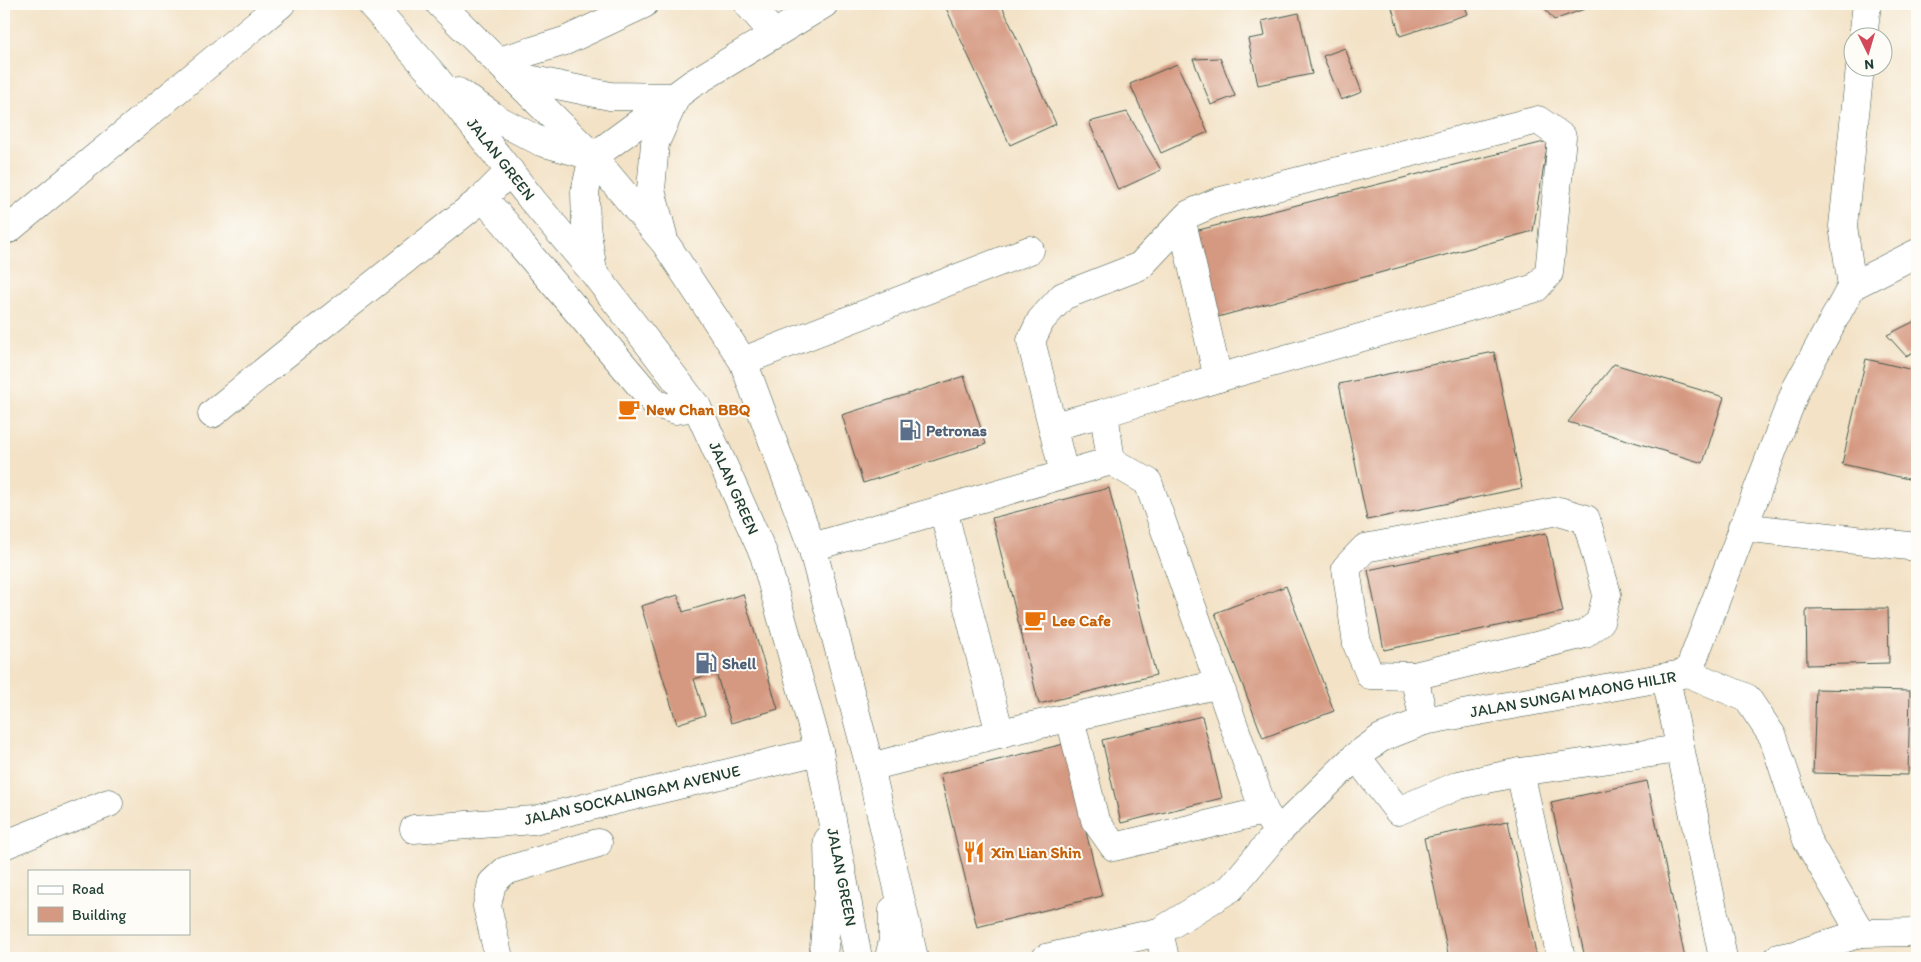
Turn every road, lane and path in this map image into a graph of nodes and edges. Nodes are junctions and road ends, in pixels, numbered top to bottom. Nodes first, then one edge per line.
1 (281, 4) edge
2 (370, 4) edge
3 (440, 4) edge
4 (644, 4) edge
5 (748, 4) edge
6 (824, 4) edge
7 (1867, 4) edge
8 (1864, 28) edge
9 (774, 34) junction
10 (506, 69) junction
11 (435, 76) junction
12 (1859, 78) edge
13 (676, 97) junction
14 (593, 156) junction
15 (510, 171) junction
16 (484, 198) junction
17 (1182, 222) junction
18 (10, 229) dead end
19 (665, 243) junction
20 (1030, 250) dead end
21 (1917, 253) edge
22 (594, 273) junction
23 (1852, 286) junction
24 (743, 361) junction
25 (1218, 378) junction
26 (697, 407) junction
27 (1104, 413) junction
28 (212, 414) dead end
29 (1053, 426) junction
30 (1110, 461) junction
31 (1064, 474) junction
32 (943, 509) junction
33 (1742, 528) junction
34 (812, 546) junction
35 (1917, 547) edge
36 (1677, 675) junction
37 (1414, 676) junction
38 (1220, 684) junction
39 (1070, 718) junction
40 (1424, 721) junction
41 (1000, 734) junction
42 (1679, 749) junction
43 (819, 751) junction
44 (1356, 756) junction
45 (870, 767) junction
46 (1520, 772) junction
47 (827, 798) junction
48 (108, 802) dead end
49 (1271, 822) junction
50 (414, 829) dead end
51 (598, 843) dead end
52 (4, 845) edge
53 (892, 864) junction
54 (1159, 932) junction
55 (1917, 932) edge
56 (1861, 933) junction
57 (499, 958) edge
58 (822, 958) edge
59 (858, 958) edge
60 (889, 958) edge
61 (914, 958) edge
62 (1046, 958) edge
63 (1164, 958) edge
64 (1560, 958) edge
65 (1723, 958) edge
66 (1778, 958) edge

1 - 18 street
2 - 11 street, JALAN GREEN
3 - 10 street
4 - 10 street
5 - 9 street
6 - 9 street
7 - 8 street
9 - 13 street
10 - 13 street
10 - 14 street
11 - 14 street
11 - 15 street, JALAN GREEN
12 - 23 street
13 - 14 street
13 - 19 street
14 - 19 street
14 - 22 street
15 - 16 street
15 - 22 street, JALAN GREEN
16 - 26 street
16 - 28 street
17 - 25 street
17 - 25 street
17 - 29 street
19 - 24 street
20 - 24 street
21 - 23 street
22 - 26 street, JALAN GREEN
23 - 33 street, JALAN SUNGAI MAONG HILIR
24 - 34 street
25 - 27 street
26 - 43 street, JALAN GREEN
27 - 29 street
27 - 30 street
29 - 31 street
30 - 31 street
30 - 38 street
31 - 32 street
32 - 34 street
32 - 41 street
33 - 35 street
33 - 36 street, JALAN SUNGAI MAONG HILIR
34 - 45 street
36 - 40 street, JALAN SUNGAI MAONG HILIR
36 - 42 street
36 - 56 street
37 - 37 street
37 - 40 street
38 - 39 street
38 - 49 street
39 - 41 street
39 - 49 street
40 - 44 street, JALAN SUNGAI MAONG HILIR
41 - 45 street
42 - 46 street
42 - 65 street
43 - 47 street, JALAN GREEN
43 - 50 street, JALAN SOCKALINGAM AVENUE
44 - 46 street
44 - 49 street, JALAN SUNGAI MAONG HILIR
45 - 53 street
46 - 64 street
47 - 58 street
47 - 59 street, JALAN GREEN
48 - 52 street
49 - 54 street, JALAN SUNGAI MAONG HILIR
51 - 57 street
53 - 60 street
53 - 61 street
54 - 62 street, JALAN SUNGAI MAONG HILIR
54 - 63 street
55 - 56 street
56 - 66 street

